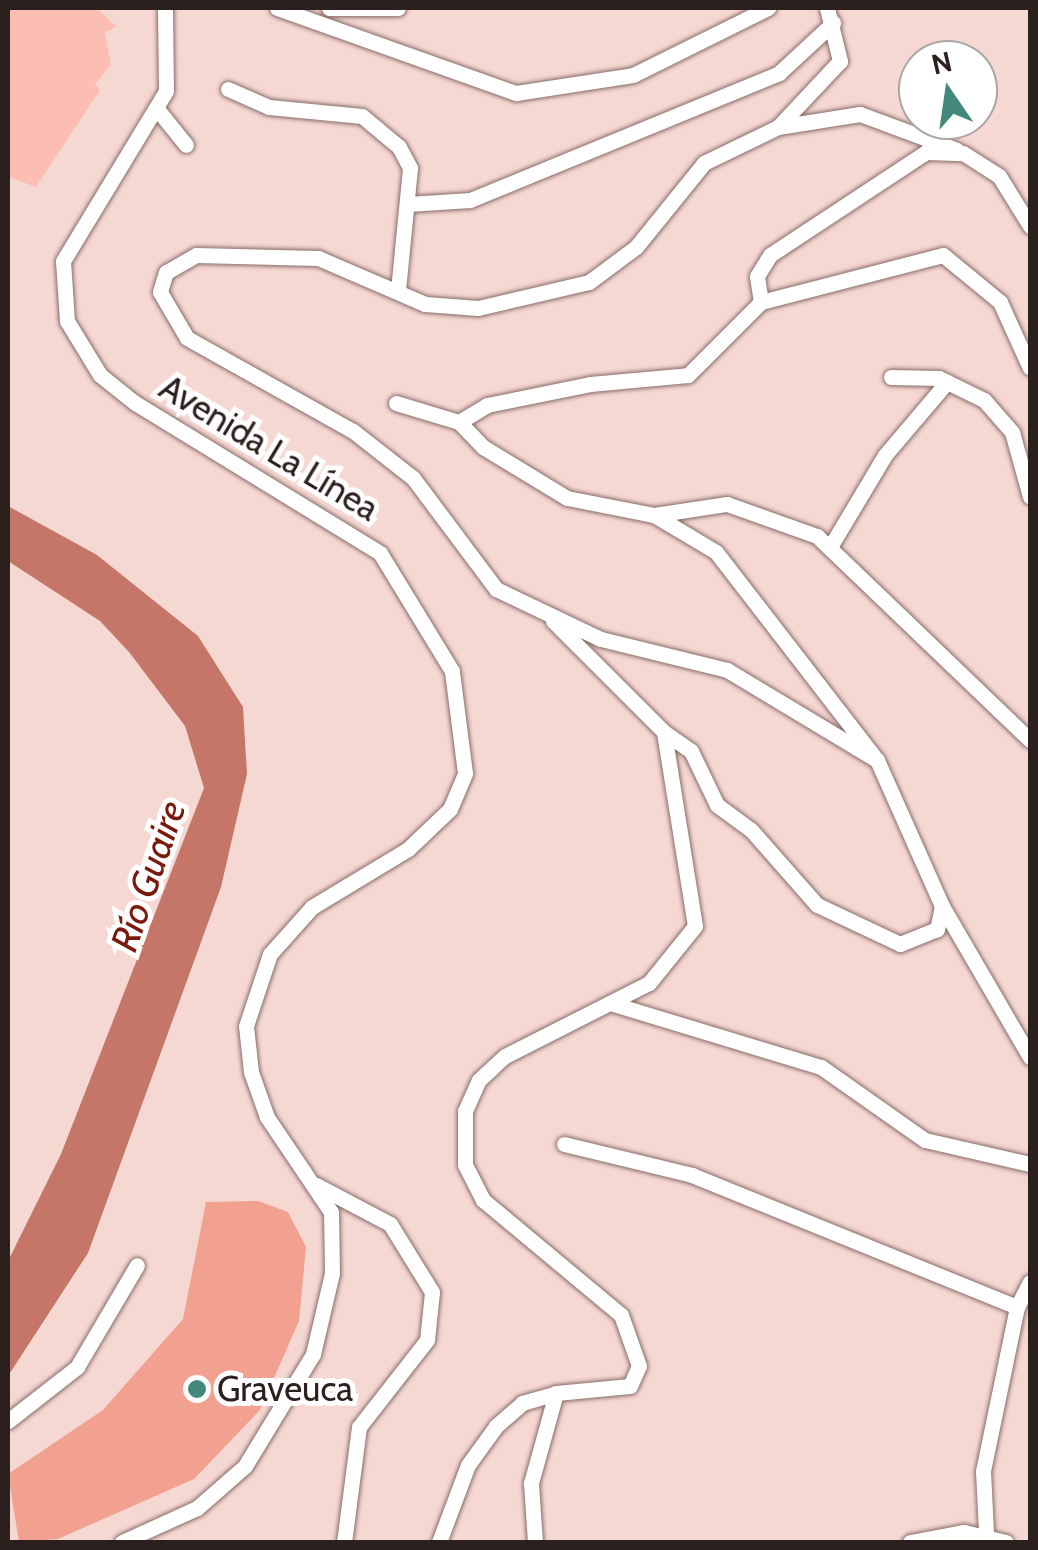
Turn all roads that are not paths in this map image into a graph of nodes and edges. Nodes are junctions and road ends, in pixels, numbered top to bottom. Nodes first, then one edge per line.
1 (165, 8) edge
2 (277, 8) edge
3 (329, 8) edge
4 (398, 8) edge
5 (768, 8) edge
6 (830, 16) edge
7 (228, 89) dead end
8 (158, 109) junction
9 (778, 127) junction
10 (186, 145) dead end
11 (963, 153) junction
12 (408, 204) junction
13 (1030, 226) edge
14 (398, 290) junction
15 (761, 302) junction
16 (1030, 368) edge
17 (890, 377) dead end
18 (947, 382) junction
19 (396, 403) dead end
20 (459, 422) junction
21 (1030, 498) edge
22 (654, 515) junction
23 (830, 548) junction
24 (538, 609) junction
25 (664, 732) junction
26 (1030, 740) edge
27 (877, 760) junction
28 (942, 906) junction
29 (610, 1003) junction
30 (1030, 1057) edge
31 (564, 1144) dead end
32 (1030, 1164) edge
33 (316, 1184) junction
34 (137, 1264) dead end
35 (1030, 1282) edge
36 (1016, 1307) junction
37 (556, 1393) junction
38 (8, 1421) edge
39 (986, 1532) junction
40 (122, 1542) edge
41 (344, 1542) edge
42 (438, 1542) edge
43 (535, 1542) edge
44 (910, 1542) edge
45 (1006, 1542) edge

1 - 8 street, Avenida La Línea
2 - 5 street
3 - 4 street
6 - 9 street
6 - 12 street
7 - 12 street
8 - 10 street
8 - 33 street, Avenida La Línea
9 - 11 street
9 - 14 street
11 - 13 street
11 - 15 street
12 - 14 street
14 - 24 street
15 - 16 street
15 - 20 street
17 - 18 street
18 - 21 street
18 - 23 street
19 - 20 street
20 - 22 street
22 - 23 street
22 - 27 street
23 - 26 street
24 - 25 street
24 - 27 street
25 - 28 street
25 - 29 street
27 - 28 street
28 - 30 street
29 - 32 street
29 - 37 street
31 - 36 street
33 - 40 street, Avenida La Línea
33 - 41 street
34 - 38 street
35 - 36 street
36 - 39 street
37 - 42 street
37 - 43 street
39 - 44 street
39 - 45 street

